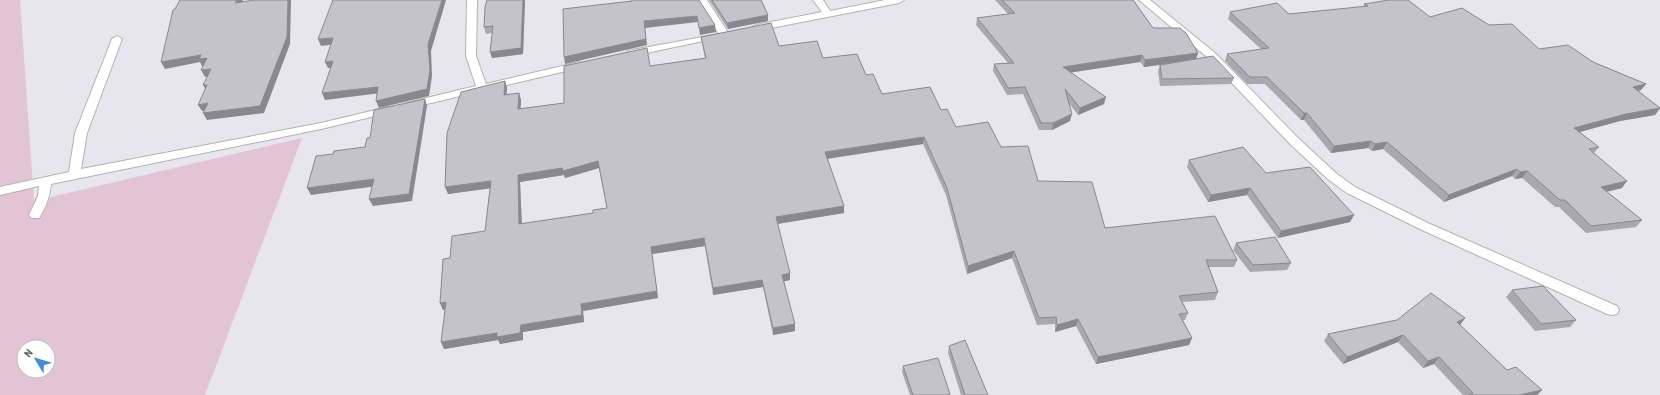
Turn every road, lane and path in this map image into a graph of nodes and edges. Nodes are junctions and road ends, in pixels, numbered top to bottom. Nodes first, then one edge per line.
1 (472, 0) edge
2 (702, 0) edge
3 (818, 0) edge
4 (898, 0) edge
5 (1144, 0) edge
6 (828, 14) junction
7 (746, 30) edge
8 (117, 39) dead end
9 (624, 54) edge
10 (593, 62) edge
11 (482, 88) junction
12 (74, 174) junction
13 (45, 181) junction
14 (0, 191) edge
15 (35, 215) dead end
16 (1612, 310) dead end

1 - 11 street
2 - 9 street
3 - 6 street
4 - 6 street
5 - 16 street
6 - 7 street
8 - 12 street
10 - 11 street
11 - 12 street
12 - 13 street
13 - 14 street
13 - 15 street

